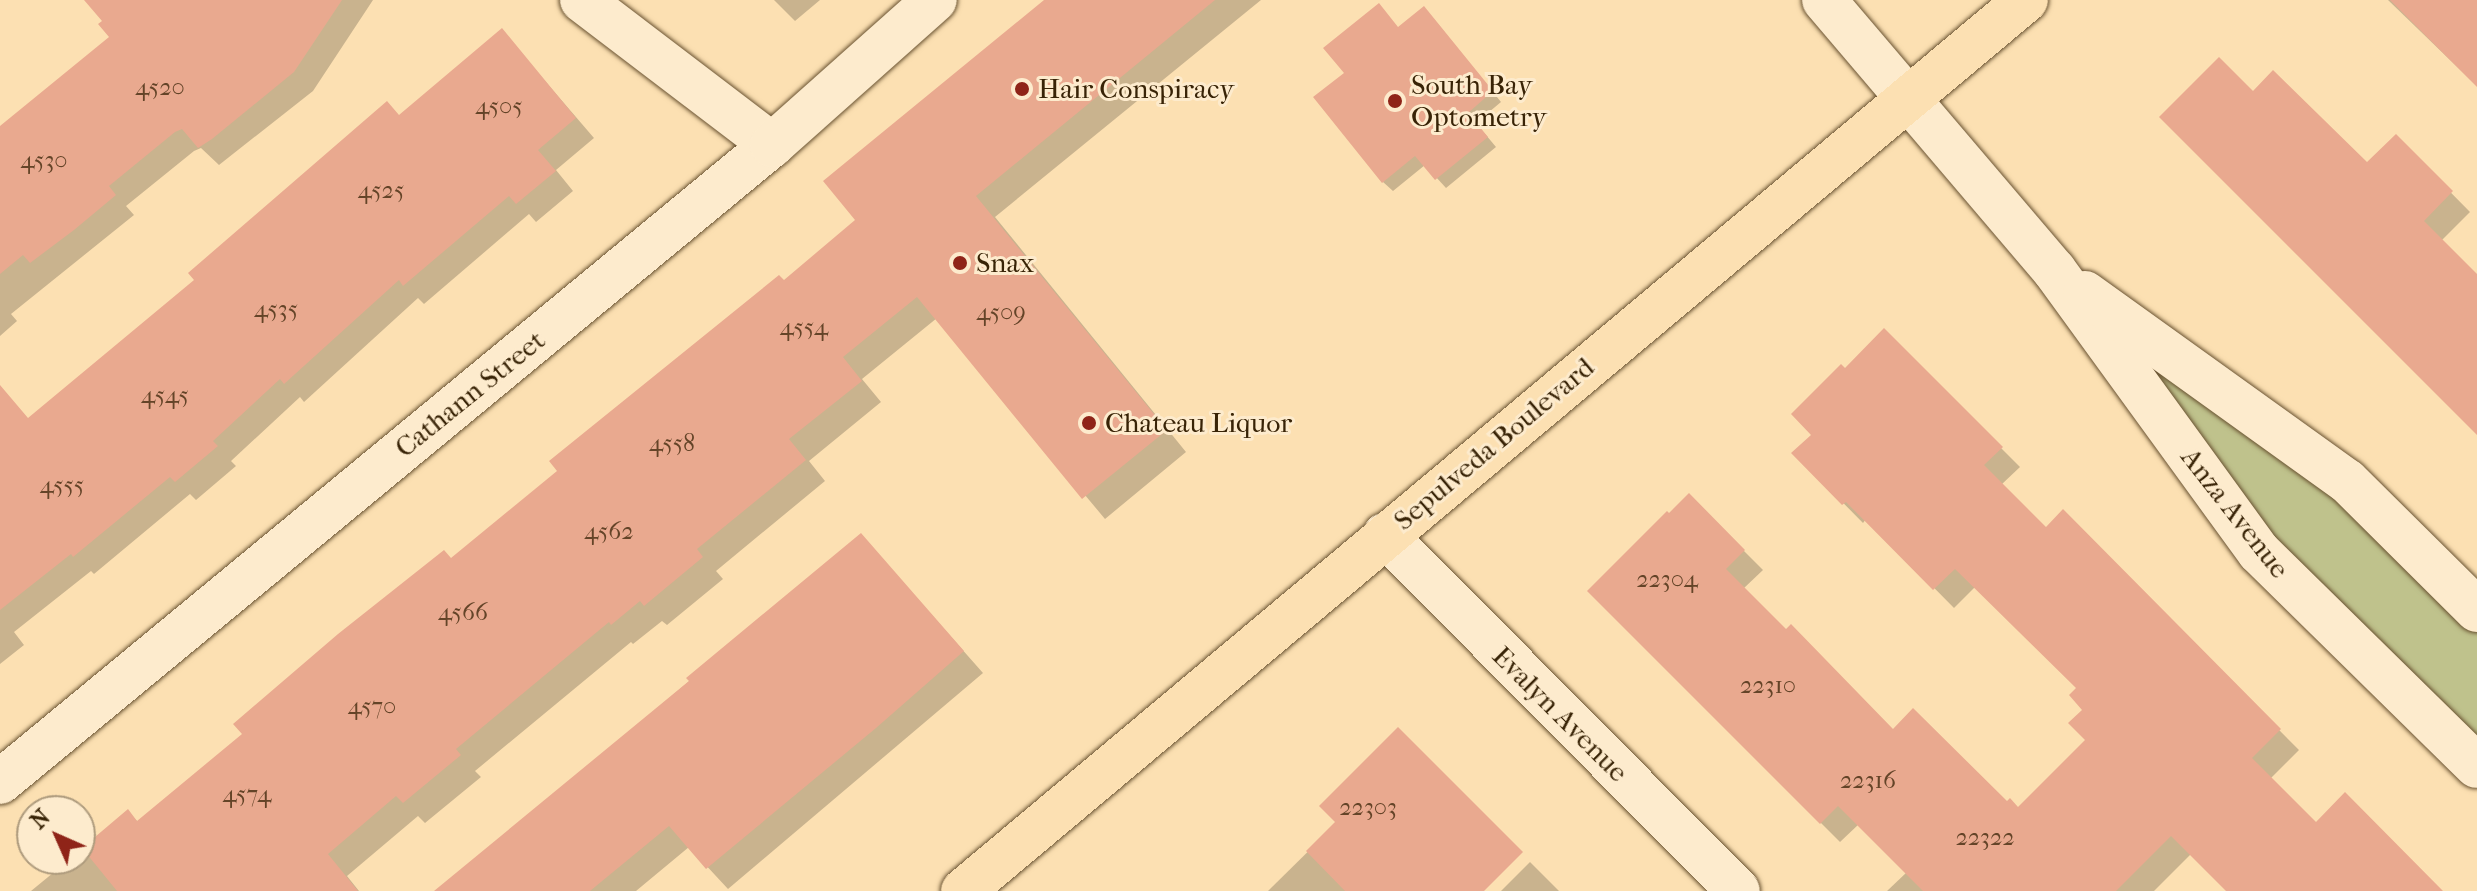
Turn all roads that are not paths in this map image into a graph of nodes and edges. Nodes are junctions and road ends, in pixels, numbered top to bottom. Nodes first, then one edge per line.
1 (582, 0) edge
2 (935, 0) edge
3 (1824, 0) edge
4 (2026, 0) edge
5 (1907, 98) junction
6 (772, 145) junction
7 (2054, 270) junction
8 (1385, 535) junction
9 (2477, 610) edge
10 (2477, 766) edge
11 (0, 782) edge
12 (963, 891) edge
13 (1738, 891) edge

1 - 6 street
2 - 6 street, Cathann Street
3 - 5 street, Anza Avenue
4 - 5 main road, Sepulveda Boulevard
5 - 7 street, Anza Avenue
5 - 8 main road, Sepulveda Boulevard
6 - 11 street, Cathann Street
7 - 9 street, Anza Avenue
7 - 10 street, Anza Avenue
8 - 12 main road, Sepulveda Boulevard
8 - 13 street, Evalyn Avenue

